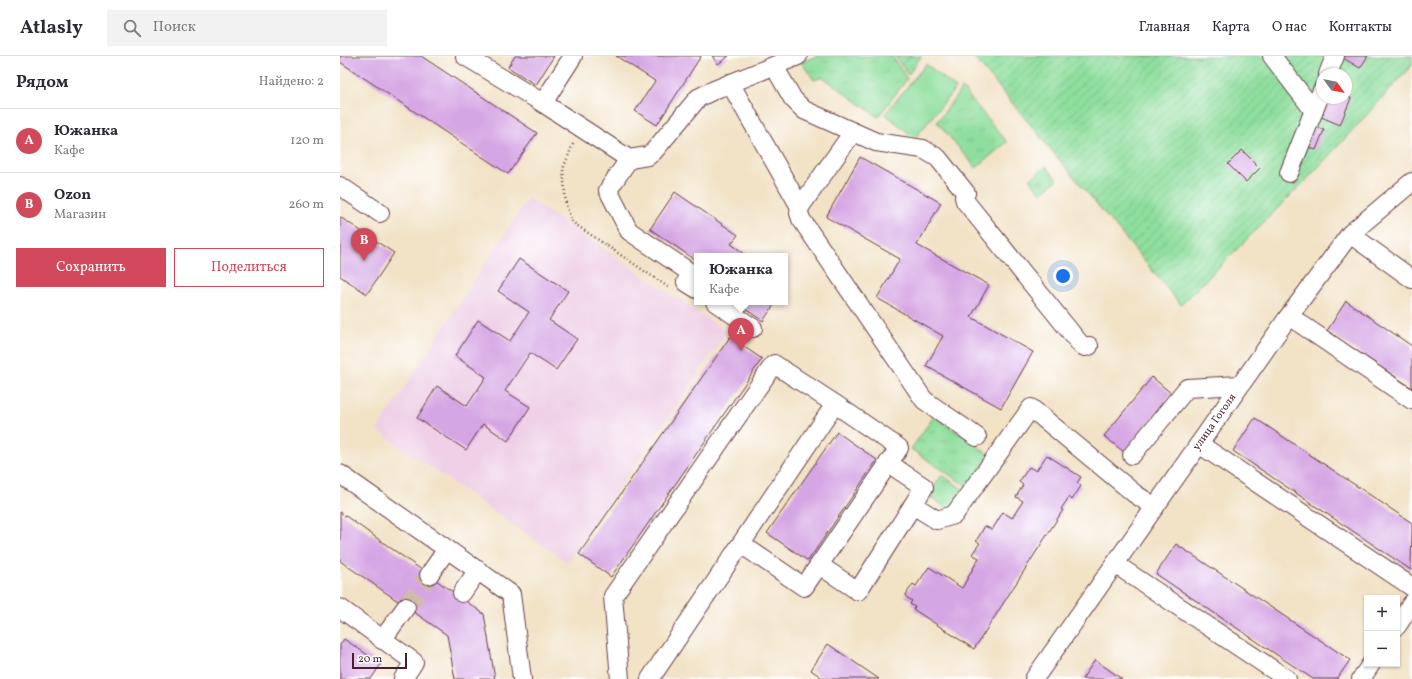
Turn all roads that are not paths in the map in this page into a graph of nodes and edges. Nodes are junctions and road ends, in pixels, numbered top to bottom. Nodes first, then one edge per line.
1 (465, 56) edge
2 (573, 56) edge
3 (798, 56) edge
4 (1272, 56) edge
5 (1335, 56) edge
6 (774, 66) junction
7 (1330, 68) edge
8 (730, 83) junction
9 (543, 103) junction
10 (1317, 104) edge
11 (1314, 111) junction
12 (853, 132) junction
13 (629, 159) junction
14 (1289, 173) dead end
15 (1412, 182) edge
16 (340, 186) edge
17 (800, 207) junction
18 (380, 212) dead end
19 (1350, 234) junction
20 (1412, 279) edge
21 (694, 288) edge
22 (720, 305) edge
23 (1289, 316) junction
24 (754, 328) dead end
25 (1089, 346) dead end
26 (1240, 385) junction
27 (1412, 400) edge
28 (835, 404) junction
29 (977, 438) dead end
30 (1198, 444) junction
31 (1132, 455) dead end
32 (888, 463) junction
33 (340, 474) edge
34 (913, 505) junction
35 (1155, 507) junction
36 (741, 544) junction
37 (446, 549) junction
38 (1115, 564) junction
39 (819, 565) junction
40 (478, 570) junction
41 (429, 575) tunnel mouth
42 (1412, 587) edge
43 (462, 593) dead end
44 (1412, 603) edge
45 (406, 607) tunnel mouth
46 (340, 608) edge
47 (1400, 621) edge
48 (382, 640) junction
49 (1369, 667) edge
50 (403, 679) edge
51 (522, 679) edge
52 (620, 679) edge
53 (650, 679) edge
54 (1034, 679) edge
55 (1287, 679) edge
56 (1361, 679) edge

1 - 9 street
2 - 9 street
3 - 6 street
4 - 11 street
5 - 7 street
6 - 8 street
6 - 12 street
8 - 13 street
8 - 17 street
9 - 13 street
10 - 11 street
11 - 14 street
12 - 17 street
12 - 25 street
13 - 21 street
15 - 19 street, улица Гоголя
16 - 18 street
17 - 29 street
19 - 20 street
19 - 23 street, улица Гоголя
22 - 24 street
23 - 26 street, улица Гоголя
23 - 27 street
26 - 30 street, улица Гоголя
26 - 31 street
28 - 32 street
28 - 36 street
28 - 52 street
30 - 35 street, улица Гоголя
30 - 42 street
32 - 34 street
32 - 39 street
33 - 37 street
34 - 35 street
34 - 39 street
35 - 38 street, улица Гоголя
36 - 39 street
36 - 53 street
37 - 40 street
37 - 41 street
38 - 54 street, улица Гоголя
38 - 55 street
40 - 43 street
40 - 51 street
44 - 47 street
45 - 48 street
46 - 48 street
48 - 50 street
49 - 56 street

